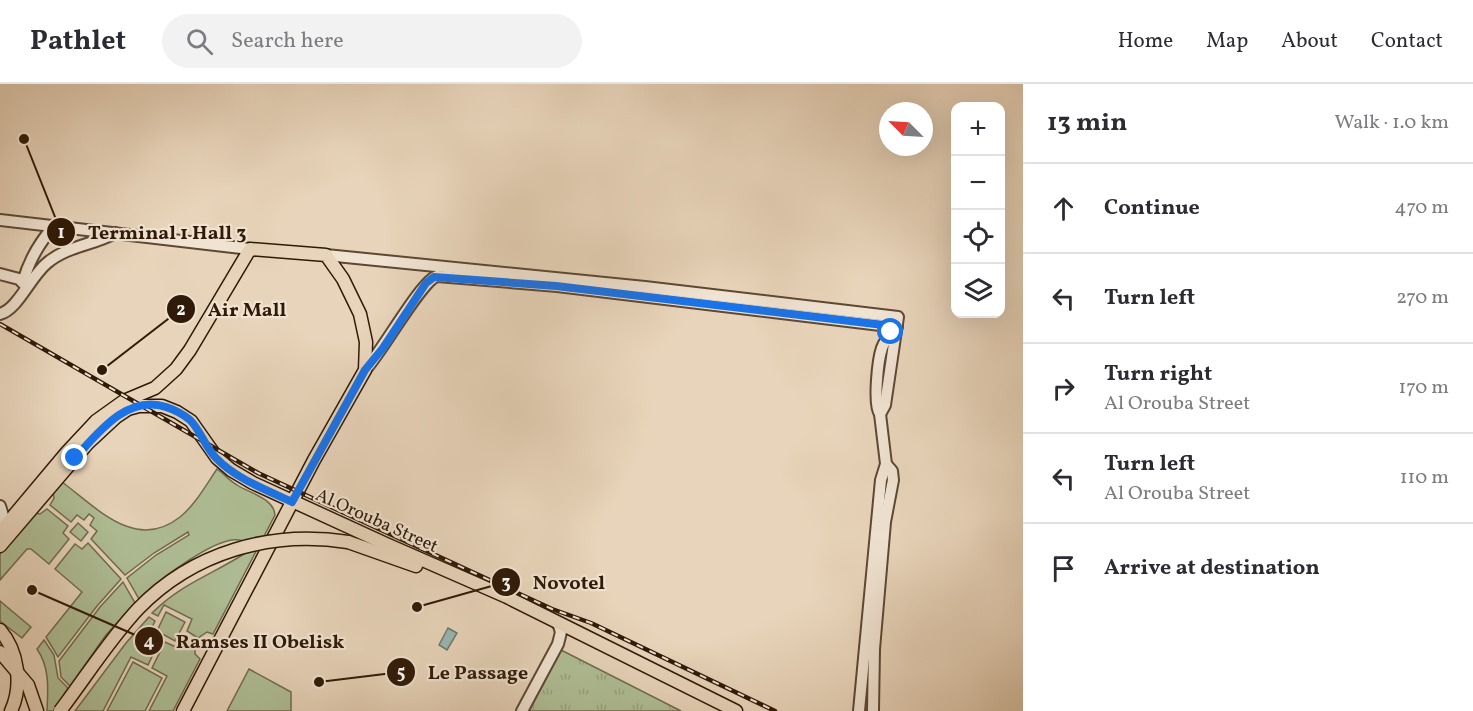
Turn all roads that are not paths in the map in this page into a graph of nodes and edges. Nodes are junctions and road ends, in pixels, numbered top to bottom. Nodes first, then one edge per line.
1 (0, 220) edge
2 (54, 226) junction
3 (116, 233) junction
4 (250, 249) junction
5 (326, 255) junction
6 (433, 271) junction
7 (0, 274) edge
8 (25, 284) junction
9 (711, 299) junction
10 (0, 314) edge
11 (894, 323) junction
12 (877, 325) junction
13 (885, 342) junction
14 (365, 370) junction
15 (880, 414) junction
16 (886, 464) junction
17 (292, 502) junction
18 (0, 506) edge
19 (3, 528) edge
20 (0, 546) edge
21 (507, 597) junction
22 (558, 622) junction
23 (0, 630) edge
24 (0, 652) edge
25 (16, 669) junction
26 (11, 711) edge
27 (38, 711) edge
28 (60, 711) edge
29 (183, 711) edge
30 (522, 711) edge
31 (736, 711) edge
32 (859, 711) edge
33 (873, 711) edge

1 - 2 street
2 - 3 street
2 - 8 street
3 - 4 street
3 - 8 street
4 - 5 main road
4 - 19 main road
5 - 6 street
5 - 14 main road
6 - 9 street
6 - 14 street
7 - 8 street
8 - 10 street
9 - 11 street
9 - 12 street
11 - 12 street
11 - 13 street
11 - 15 street
12 - 13 street
13 - 15 street
14 - 17 main road
15 - 16 street
16 - 32 street
16 - 33 street
17 - 20 main road, Al Orouba Street
17 - 21 main road, Al Orouba Street
17 - 29 main road
18 - 19 street
21 - 22 main road
21 - 28 main road, bridge
22 - 30 street
22 - 31 main road
23 - 25 main road
24 - 25 main road
25 - 26 main road
25 - 27 main road

